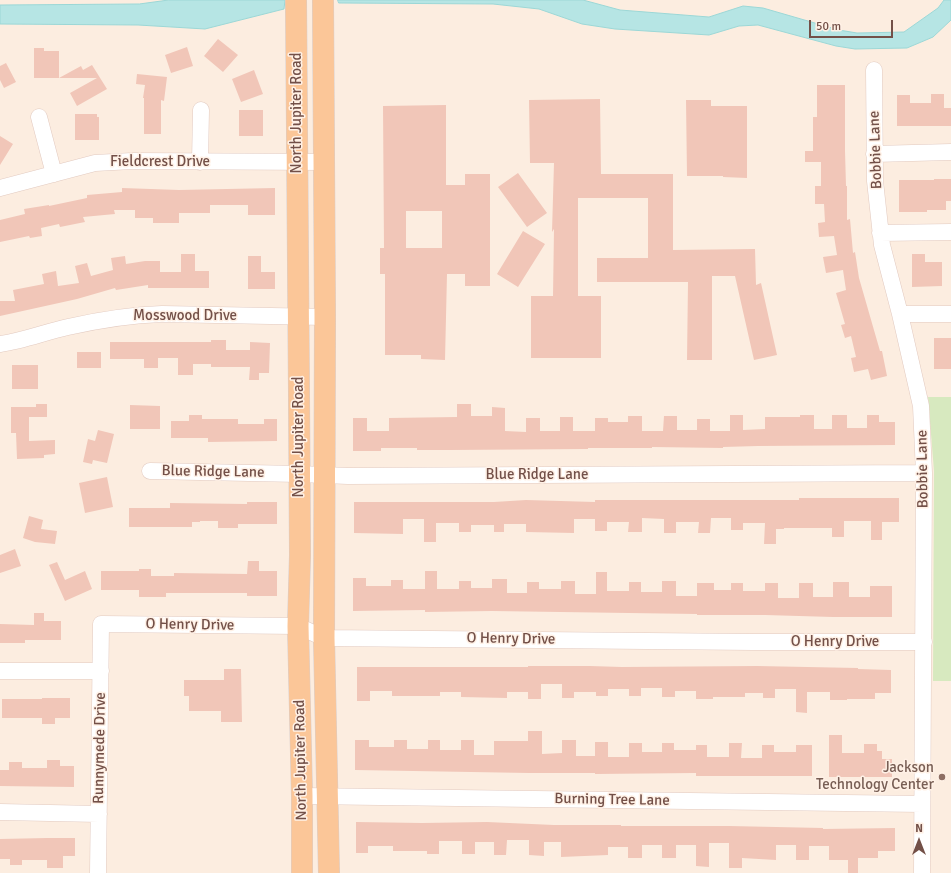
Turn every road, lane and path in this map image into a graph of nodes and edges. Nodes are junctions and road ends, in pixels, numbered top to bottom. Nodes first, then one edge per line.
1 (296, 0) edge
2 (323, 0) edge
3 (874, 70) dead end
4 (201, 110) dead end
5 (39, 117) dead end
6 (951, 152) edge
7 (874, 154) junction
8 (200, 162) junction
9 (324, 162) junction
10 (297, 163) junction
11 (54, 174) junction
12 (0, 188) edge
13 (951, 232) edge
14 (880, 233) junction
15 (900, 314) junction
16 (951, 314) edge
17 (299, 317) junction
18 (325, 318) junction
19 (0, 344) edge
20 (150, 471) dead end
21 (924, 473) junction
22 (299, 474) junction
23 (324, 475) junction
24 (101, 624) joint
25 (298, 626) junction
26 (324, 638) junction
27 (924, 642) junction
28 (0, 671) edge
29 (101, 671) junction
30 (302, 796) junction
31 (327, 796) junction
32 (922, 804) junction
33 (0, 812) edge
34 (99, 814) junction
35 (98, 873) edge
36 (302, 873) edge
37 (329, 873) edge
38 (922, 873) edge

1 - 10 main road, North Jupiter Road
2 - 9 main road, North Jupiter Road
3 - 7 street, Bobbie Lane
4 - 8 street
5 - 11 street
6 - 7 street
7 - 14 street, Bobbie Lane
8 - 10 street, Fieldcrest Drive
8 - 11 street, Fieldcrest Drive
9 - 10 street, Fieldcrest Drive
9 - 18 main road, North Jupiter Road
10 - 17 main road, North Jupiter Road
11 - 12 street, Fieldcrest Drive
13 - 14 street
14 - 15 street, Bobbie Lane
15 - 16 street
15 - 21 street, Bobbie Lane
17 - 18 street, Mosswood Drive
17 - 19 street, Mosswood Drive
17 - 22 main road, North Jupiter Road
18 - 23 main road, North Jupiter Road
20 - 22 street, Blue Ridge Lane
21 - 23 street, Blue Ridge Lane
21 - 27 street, Bobbie Lane
22 - 23 street, Blue Ridge Lane
22 - 25 main road, North Jupiter Road
23 - 26 main road, North Jupiter Road
24 - 25 street, O Henry Drive
24 - 29 street, Runnymede Drive
25 - 26 street, O Henry Drive
25 - 30 main road, North Jupiter Road
26 - 27 street, O Henry Drive
26 - 31 main road, North Jupiter Road
27 - 32 street, Bobbie Lane
28 - 29 street
29 - 34 street, Runnymede Drive
30 - 31 street, Burning Tree Lane
30 - 36 main road, North Jupiter Road
31 - 32 street, Burning Tree Lane
31 - 37 main road, North Jupiter Road
32 - 38 street, Bobbie Lane
33 - 34 street
34 - 35 street, Runnymede Drive

